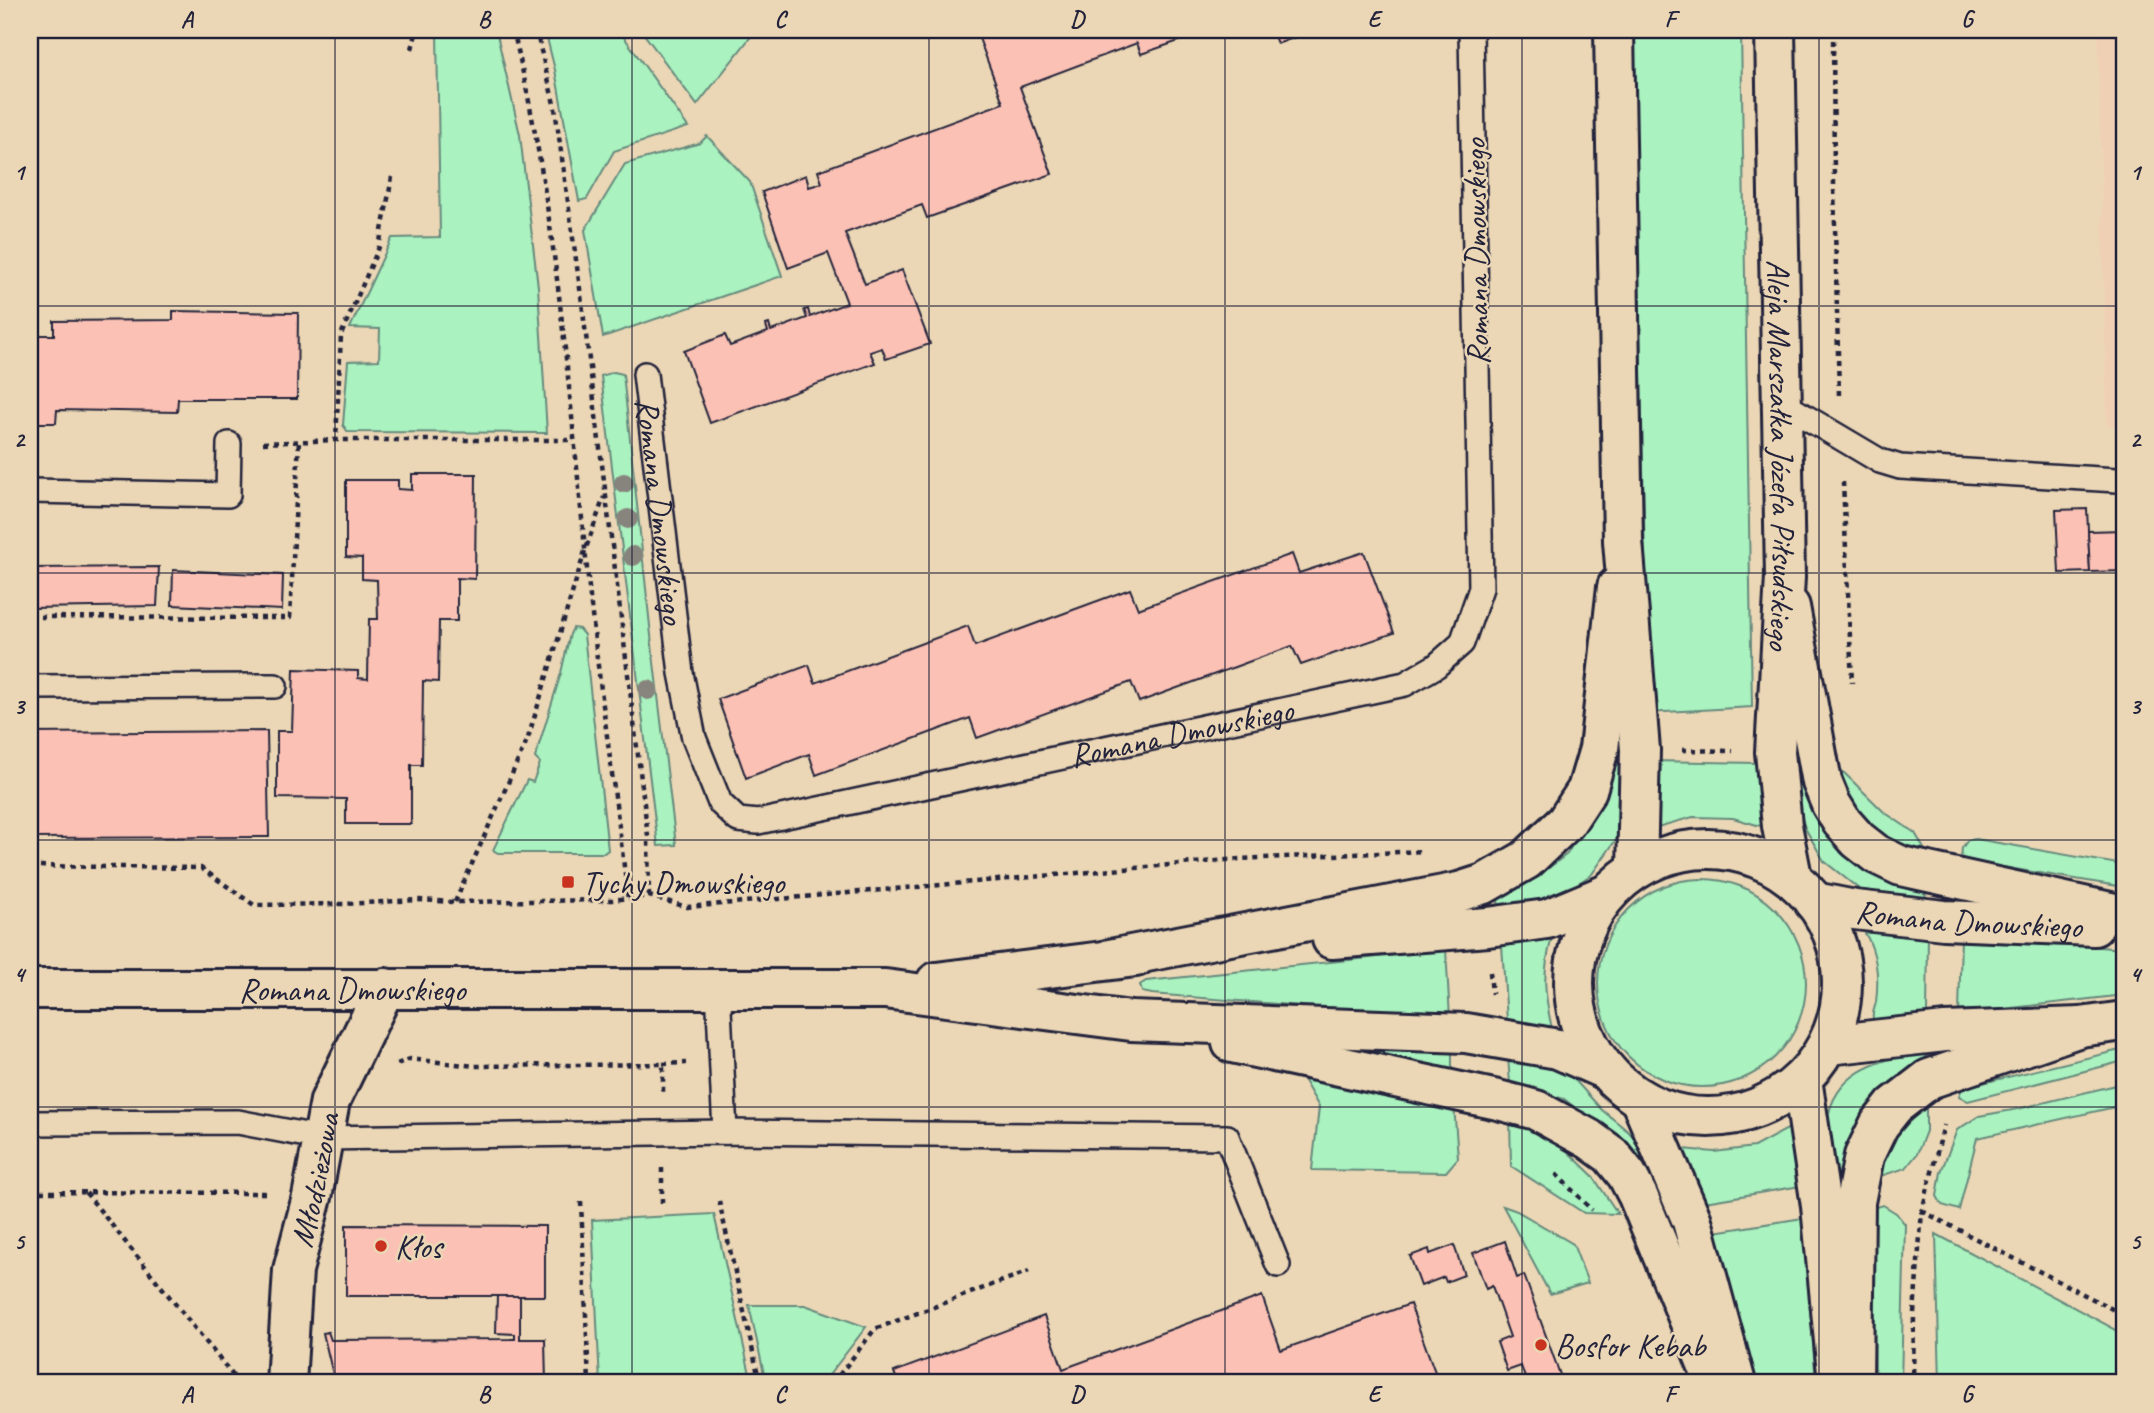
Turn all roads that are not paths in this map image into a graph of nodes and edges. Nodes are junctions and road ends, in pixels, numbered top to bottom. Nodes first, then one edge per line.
1 (1471, 30) edge
2 (1614, 30) edge
3 (1775, 30) edge
4 (645, 374) dead end
5 (1782, 403) junction
6 (229, 444) road end
7 (2117, 480) dead end
8 (30, 491) edge
9 (1623, 541) junction
10 (1785, 577) junction
11 (275, 686) dead end
12 (30, 687) edge
13 (1637, 869) junction
14 (1803, 890) junction
15 (1607, 894) junction
16 (2124, 915) edge
17 (2124, 927) edge
18 (1110, 959) junction
19 (385, 988) junction
20 (718, 988) junction
21 (30, 989) edge
22 (885, 989) junction
23 (1131, 1021) junction
24 (2124, 1021) edge
25 (2080, 1027) junction
26 (1828, 1045) junction
27 (1606, 1070) junction
28 (1802, 1079) junction
29 (1640, 1099) junction
30 (30, 1123) edge
31 (725, 1132) junction
32 (322, 1138) junction
33 (1278, 1265) dead end
34 (286, 1383) edge
35 (1715, 1383) edge
36 (1736, 1383) edge
37 (1838, 1383) edge
38 (1853, 1383) edge

1 - 4 lane, Romana Dmowskiego
2 - 9 street
3 - 5 street, Aleja Marszałka Józefa Piłsudskiego
5 - 7 lane
5 - 10 street, Aleja Marszałka Józefa Piłsudskiego
6 - 8 lane
9 - 13 street
9 - 18 street
10 - 14 street, Aleja Marszałka Józefa Piłsudskiego
10 - 16 street
11 - 12 lane
13 - 14 street
13 - 15 street
14 - 17 street, Romana Dmowskiego
14 - 26 street
15 - 18 street, Romana Dmowskiego
15 - 27 street
18 - 22 street, Romana Dmowskiego
19 - 20 street, Romana Dmowskiego
19 - 21 street, Romana Dmowskiego
19 - 32 street, Młodzieżowa
20 - 22 street, Romana Dmowskiego
20 - 31 lane
22 - 23 street, Romana Dmowskiego
23 - 27 street, Romana Dmowskiego
23 - 35 street
24 - 25 street
25 - 26 street
25 - 38 street
26 - 28 street
27 - 29 street
28 - 29 street
28 - 37 street
29 - 36 street
30 - 32 lane
31 - 32 lane
31 - 33 lane
32 - 34 street, Młodzieżowa

